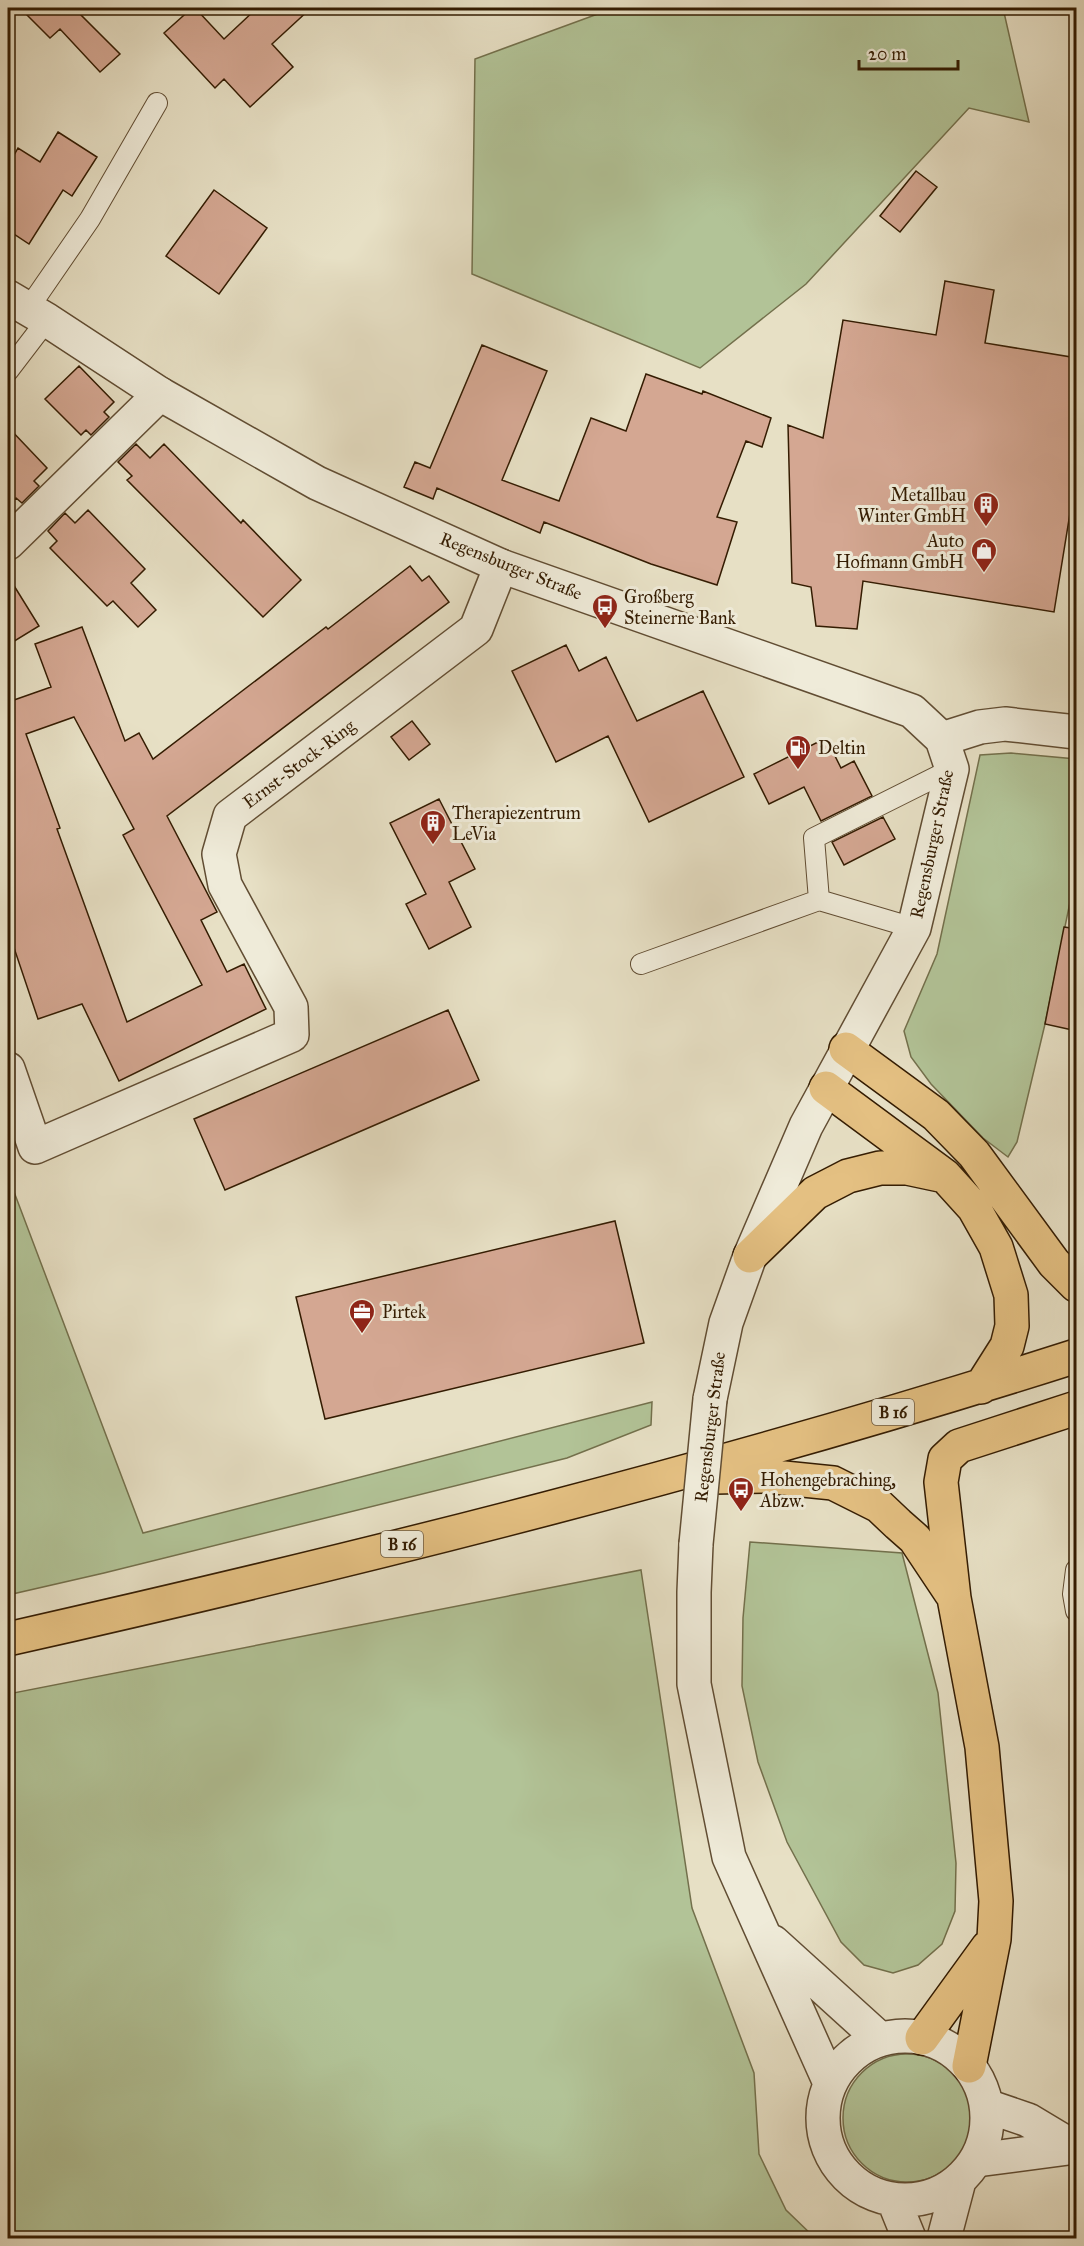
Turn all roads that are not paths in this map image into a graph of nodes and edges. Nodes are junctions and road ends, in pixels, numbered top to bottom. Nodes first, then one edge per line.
1 (157, 103) dead end
2 (28, 309) edge
3 (8, 371) edge
4 (160, 394) junction
5 (8, 543) edge
6 (501, 566) junction
7 (1077, 732) edge
8 (947, 754) junction
9 (819, 900) junction
10 (914, 928) junction
11 (641, 964) dead end
12 (846, 1049) junction
13 (8, 1069) edge
14 (826, 1088) junction
15 (945, 1176) junction
16 (750, 1256) junction
17 (1077, 1285) edge
18 (1077, 1356) edge
19 (981, 1387) junction
20 (1077, 1408) edge
21 (664, 1478) junction
22 (1077, 1570) edge
23 (954, 1598) junction
24 (1077, 1611) edge
25 (8, 1639) edge
26 (764, 1933) junction
27 (994, 1939) junction
28 (922, 2037) junction
29 (880, 2040) junction
30 (969, 2066) junction
31 (830, 2083) junction
32 (987, 2106) junction
33 (1075, 2147) edge
34 (968, 2171) junction
35 (894, 2200) junction
36 (909, 2238) edge
37 (944, 2238) edge

1 - 2 lane
2 - 3 lane
2 - 4 street, Regensburger Straße
4 - 5 street
4 - 6 street, Regensburger Straße
6 - 8 street, Regensburger Straße
6 - 13 street, Ernst-Stock-Ring
7 - 8 street
8 - 9 lane
8 - 10 street, Regensburger Straße
9 - 10 lane
9 - 11 lane
10 - 12 street, Regensburger Straße
12 - 14 street, Regensburger Straße
12 - 17 highway
14 - 15 highway
14 - 16 street, Regensburger Straße
15 - 16 highway
15 - 19 highway
16 - 26 street, Regensburger Straße, bridge
18 - 19 highway, B 16
19 - 21 highway, B 16
20 - 23 highway
21 - 23 highway
21 - 25 highway, B 16
22 - 24 lane
23 - 27 highway
26 - 29 street, Regensburger Straße
26 - 31 street, Regensburger Straße
27 - 28 highway
27 - 30 highway
28 - 29 street
28 - 30 street
29 - 31 street
30 - 32 street
31 - 35 street
32 - 33 street
32 - 34 street
33 - 34 street
34 - 35 street
34 - 37 street
35 - 36 street

